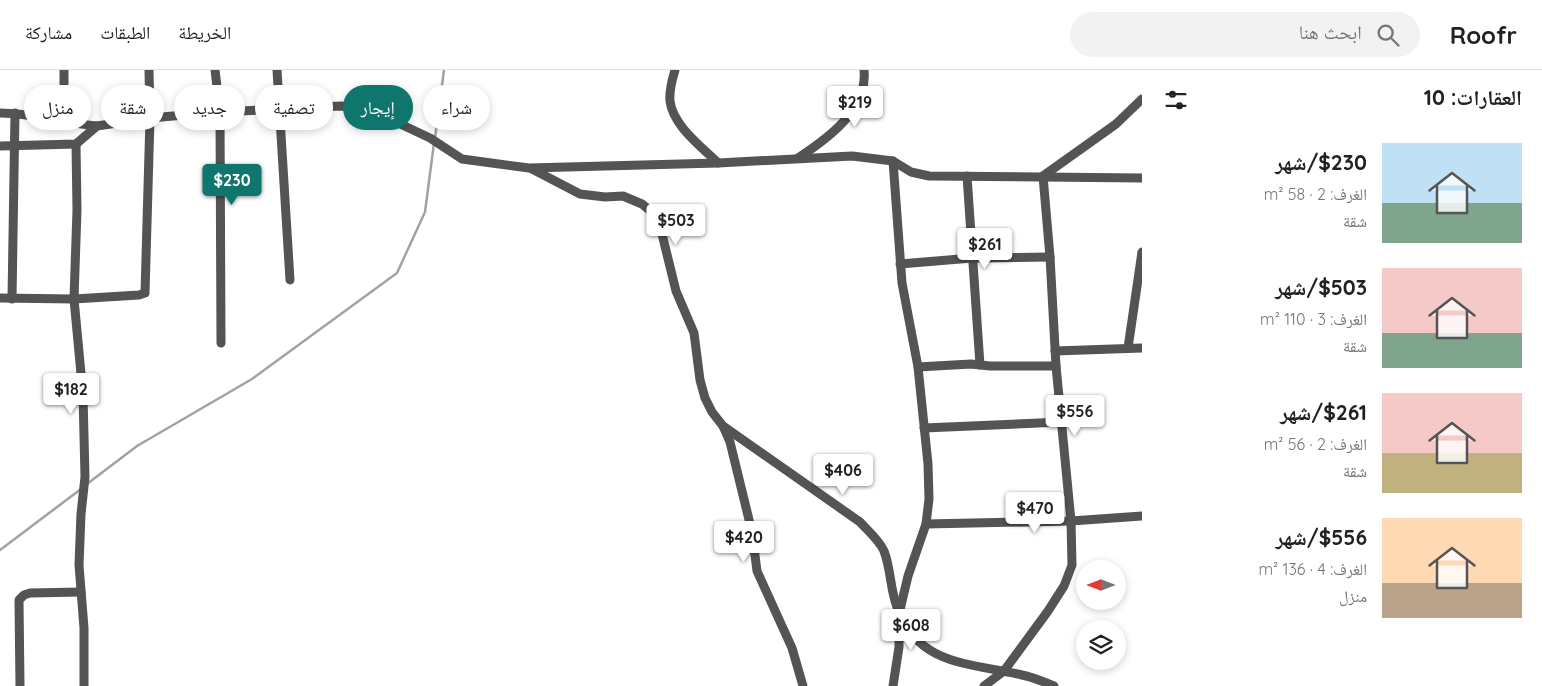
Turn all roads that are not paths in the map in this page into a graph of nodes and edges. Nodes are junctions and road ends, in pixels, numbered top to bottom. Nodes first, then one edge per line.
1 (64, 70) edge
2 (149, 70) edge
3 (215, 70) edge
4 (277, 70) edge
5 (675, 70) edge
6 (864, 70) edge
7 (64, 85) edge
8 (149, 85) edge
9 (217, 85) edge
10 (278, 85) edge
11 (1142, 99) edge
12 (333, 106) edge
13 (0, 112) edge
14 (15, 113) junction
15 (24, 115) edge
16 (91, 125) edge
17 (101, 125) edge
18 (96, 126) junction
19 (150, 130) edge
20 (220, 130) edge
21 (281, 130) edge
22 (76, 144) junction
23 (15, 145) junction
24 (0, 146) edge
25 (798, 158) junction
26 (893, 161) junction
27 (718, 163) junction
28 (529, 168) junction
29 (967, 176) junction
30 (1042, 176) junction
31 (1142, 178) edge
32 (1142, 252) edge
33 (1050, 257) junction
34 (972, 258) junction
35 (900, 264) junction
36 (290, 280) dead end
37 (0, 298) edge
38 (12, 298) junction
39 (74, 298) junction
40 (220, 343) dead end
41 (1128, 348) junction
42 (1142, 348) edge
43 (1055, 351) junction
44 (980, 365) junction
45 (1056, 366) junction
46 (918, 368) junction
47 (1062, 422) junction
48 (723, 426) junction
49 (924, 428) junction
50 (1142, 516) edge
51 (1071, 521) junction
52 (926, 524) junction
53 (81, 592) junction
54 (899, 614) junction
55 (1004, 671) junction
56 (20, 686) edge
57 (84, 686) edge
58 (803, 686) edge
59 (893, 686) edge
60 (984, 686) edge
61 (1054, 686) edge

1 - 7 street
2 - 8 street
3 - 9 street
4 - 10 street
5 - 27 street
6 - 25 street
11 - 30 street
12 - 28 street
13 - 14 street
14 - 15 street
14 - 23 street
16 - 18 street
17 - 18 street
18 - 22 street
19 - 39 street
20 - 40 street
21 - 36 street
22 - 23 street
22 - 39 street
23 - 24 street
23 - 38 street
25 - 26 street
25 - 27 street
26 - 29 street
26 - 35 street
27 - 28 street
28 - 48 street
29 - 30 street
29 - 34 street
30 - 31 street
30 - 33 street
32 - 41 street
33 - 34 street
33 - 43 street
34 - 35 street
34 - 44 street
35 - 46 street
37 - 38 street
38 - 39 street
39 - 53 street
41 - 42 street
41 - 43 street
43 - 45 street
44 - 45 street
44 - 46 street
45 - 47 street
46 - 49 street
47 - 49 street
47 - 51 street
48 - 54 street
48 - 58 street
49 - 52 street
50 - 51 street
51 - 52 street
51 - 55 street
52 - 54 street
53 - 56 street
53 - 57 street
54 - 55 street
54 - 59 street
55 - 60 street
55 - 61 street

